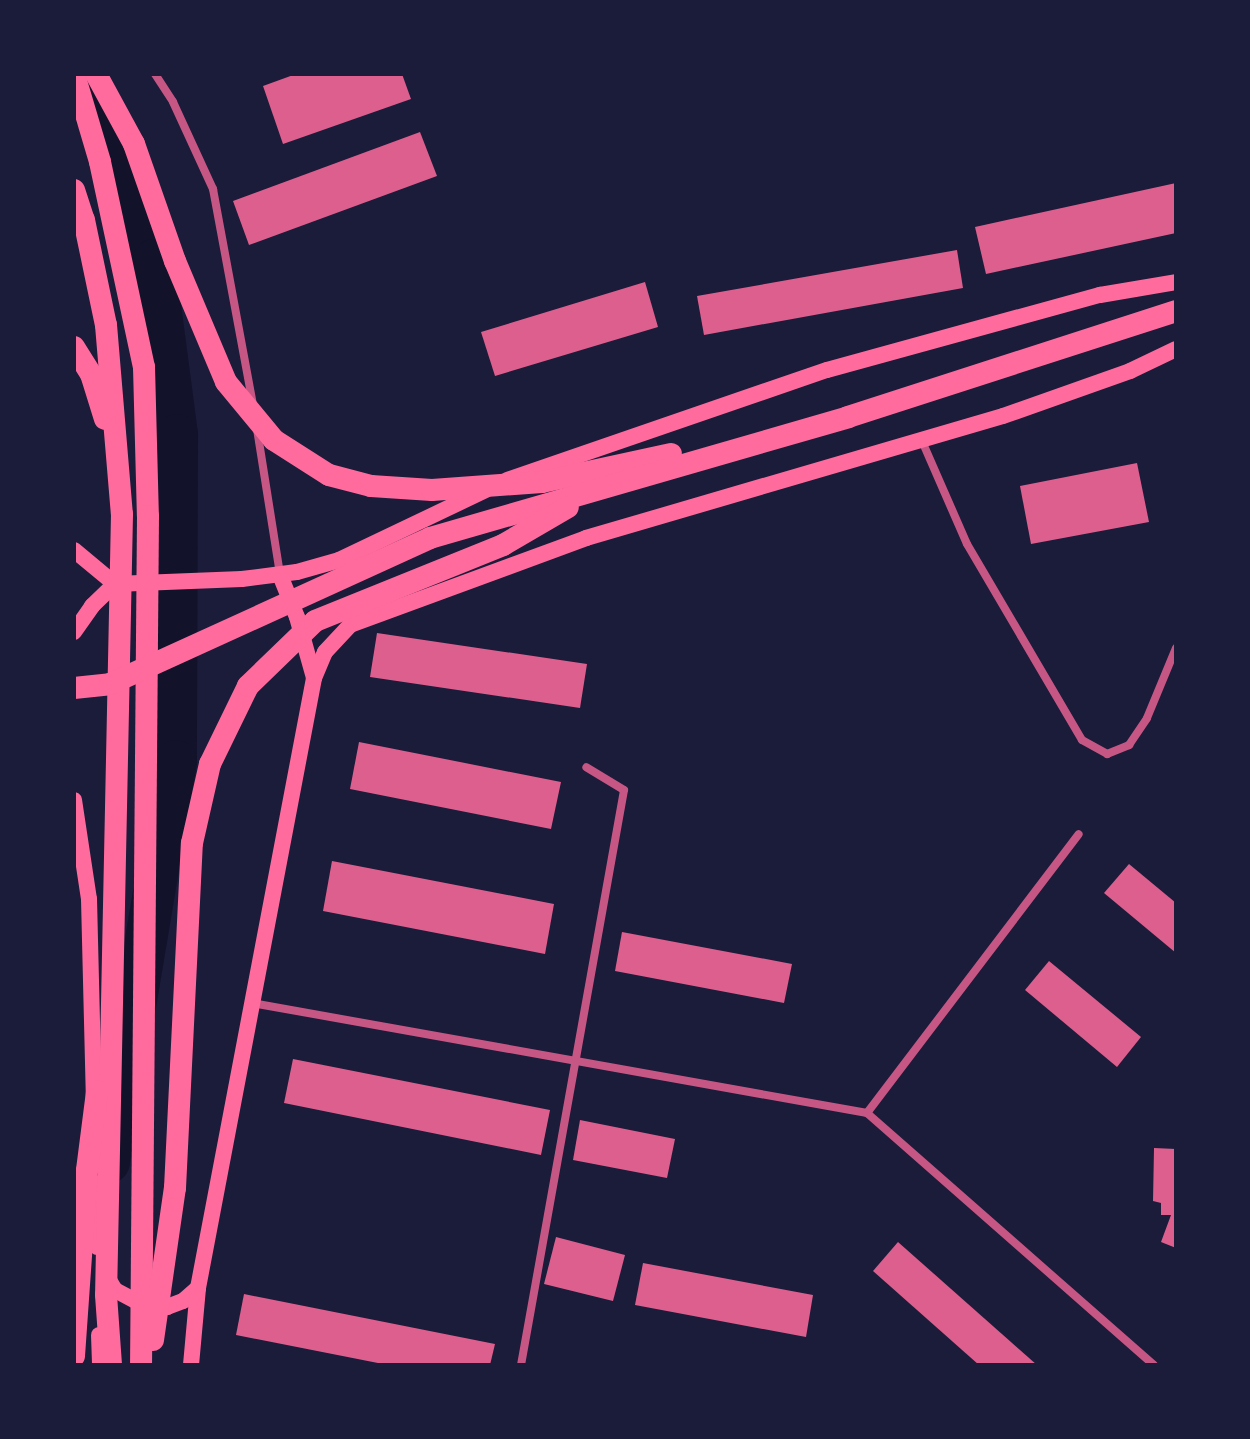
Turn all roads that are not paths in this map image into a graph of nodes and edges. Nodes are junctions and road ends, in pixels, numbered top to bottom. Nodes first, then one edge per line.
1 (74, 74) edge
2 (96, 74) edge
3 (155, 74) edge
4 (74, 190) edge
5 (1176, 282) edge
6 (1176, 314) edge
7 (74, 347) edge
8 (1176, 349) edge
9 (848, 417) junction
10 (922, 441) junction
11 (120, 486) junction
12 (599, 489) junction
13 (74, 550) edge
14 (280, 575) junction
15 (115, 584) junction
16 (74, 632) edge
17 (1176, 648) edge
18 (314, 678) junction
19 (74, 688) edge
20 (586, 767) dead end
21 (74, 800) edge
22 (1079, 834) dead end
23 (111, 988) junction
24 (252, 1003) junction
25 (578, 1061) junction
26 (867, 1113) junction
27 (97, 1260) junction
28 (198, 1288) junction
29 (74, 1356) edge
30 (100, 1365) edge
31 (111, 1365) edge
32 (141, 1365) edge
33 (150, 1365) edge
34 (191, 1365) edge
35 (521, 1365) edge
36 (1154, 1365) edge

1 - 32 highway
2 - 9 highway
3 - 14 street
4 - 11 highway
5 - 14 main road
6 - 9 highway
7 - 11 highway
8 - 10 main road
9 - 12 highway
10 - 17 street
10 - 18 main road
11 - 23 highway
12 - 19 highway
12 - 33 highway
13 - 15 main road
14 - 15 main road
14 - 18 main road
15 - 16 main road
18 - 24 main road
20 - 25 street
21 - 27 main road
22 - 26 street
23 - 29 highway
23 - 31 highway
24 - 25 street
24 - 28 main road
25 - 26 street
25 - 35 street
26 - 36 street
27 - 28 main road
27 - 30 main road
28 - 34 main road

